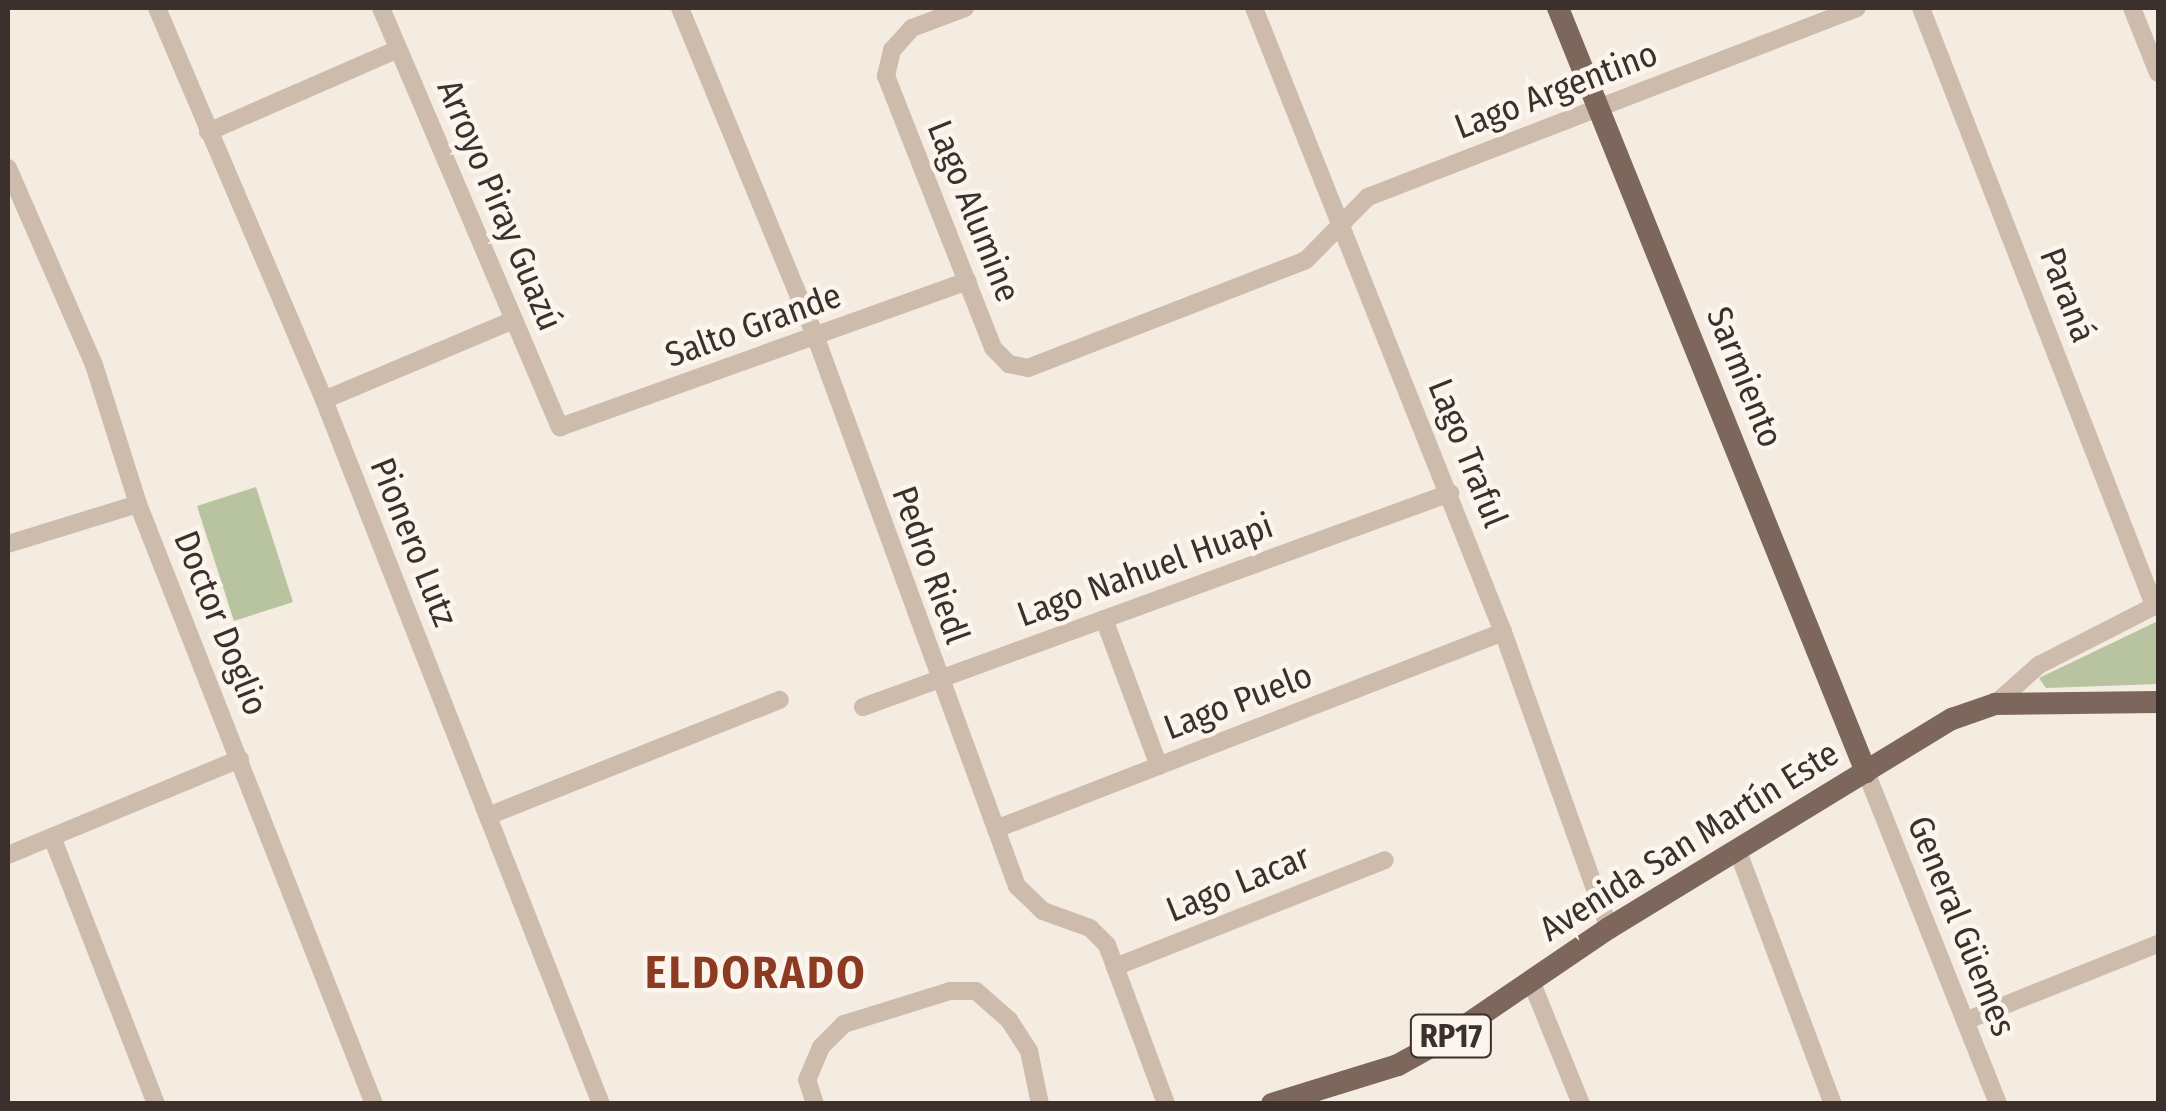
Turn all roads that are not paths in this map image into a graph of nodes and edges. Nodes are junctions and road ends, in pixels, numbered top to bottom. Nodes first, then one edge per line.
1 (157, 8) edge
2 (381, 8) edge
3 (680, 8) edge
4 (965, 8) edge
5 (1254, 8) edge
6 (1558, 8) edge
7 (1857, 8) edge
8 (1921, 8) edge
9 (2132, 8) edge
10 (398, 49) junction
11 (2158, 72) edge
12 (1599, 108) junction
13 (208, 132) junction
14 (8, 168) edge
15 (1339, 220) junction
16 (968, 280) junction
17 (514, 320) junction
18 (816, 338) junction
19 (324, 400) junction
20 (560, 427) joint
21 (1450, 494) junction
22 (138, 504) junction
23 (8, 544) edge
24 (2156, 604) edge
25 (1104, 619) junction
26 (1504, 632) junction
27 (938, 680) junction
28 (780, 700) dead end
29 (2158, 702) edge
30 (1995, 704) junction
31 (862, 707) dead end
32 (240, 759) junction
33 (1159, 766) junction
34 (1866, 772) junction
35 (488, 816) junction
36 (996, 829) junction
37 (52, 836) junction
38 (1737, 849) junction
39 (8, 855) edge
40 (1385, 860) dead end
41 (1609, 928) junction
42 (2158, 944) edge
43 (1115, 967) junction
44 (1531, 980) junction
45 (1966, 1021) junction
46 (1330, 1096) edge
47 (156, 1104) edge
48 (374, 1104) edge
49 (601, 1104) edge
50 (815, 1104) edge
51 (1040, 1104) edge
52 (1166, 1104) edge
53 (1272, 1104) edge
54 (1581, 1104) edge
55 (1833, 1104) edge
56 (1998, 1104) edge

1 - 13 street, Pionero Lutz
2 - 10 street, Arroyo Piray Guazú
3 - 18 street, Pedro Riedl
4 - 16 street, Lago Alumine
5 - 15 street, Lago Traful
6 - 12 main road, Sarmiento
7 - 12 street, Lago Argentino
8 - 24 street, Paraná
9 - 11 street
10 - 13 street
10 - 17 street, Arroyo Piray Guazú
12 - 15 street, Lago Argentino
12 - 34 main road, Sarmiento
13 - 19 street, Pionero Lutz
14 - 22 street, Doctor Doglio
15 - 16 street, Lago Alumine
15 - 21 street, Lago Traful
16 - 18 street, Salto Grande
17 - 19 street
17 - 20 street, Arroyo Piray Guazú
18 - 20 street, Salto Grande
18 - 27 street, Pedro Riedl
19 - 35 street, Pionero Lutz
21 - 25 street, Lago Nahuel Huapi
21 - 26 street, Lago Traful
22 - 23 street
22 - 32 street, Doctor Doglio
24 - 30 street
25 - 27 street, Lago Nahuel Huapi
25 - 33 street
26 - 33 street, Lago Puelo
26 - 41 street, Lago Traful
27 - 31 street, Lago Nahuel Huapi
27 - 36 street, Pedro Riedl
28 - 35 street
29 - 30 main road, Avenida San Martín Este / RP17
30 - 34 main road, Avenida San Martín Este / RP17
32 - 37 street
32 - 48 street, Doctor Doglio
33 - 36 street, Lago Puelo
34 - 38 main road, Avenida San Martín Este / RP17
34 - 45 street, General Güemes
35 - 49 street, Pionero Lutz
36 - 43 street, Pedro Riedl
37 - 39 street
37 - 47 street
38 - 41 main road, Avenida San Martín Este / RP17
38 - 55 street
40 - 43 street, Lago Lacar
41 - 44 main road, Avenida San Martín Este / RP17
42 - 45 street
43 - 52 street, Pedro Riedl
44 - 46 main road, Avenida San Martín Este / RP17
44 - 54 street
45 - 56 street, General Güemes
46 - 53 main road, Avenida San Martín Este / RP17
50 - 51 street

